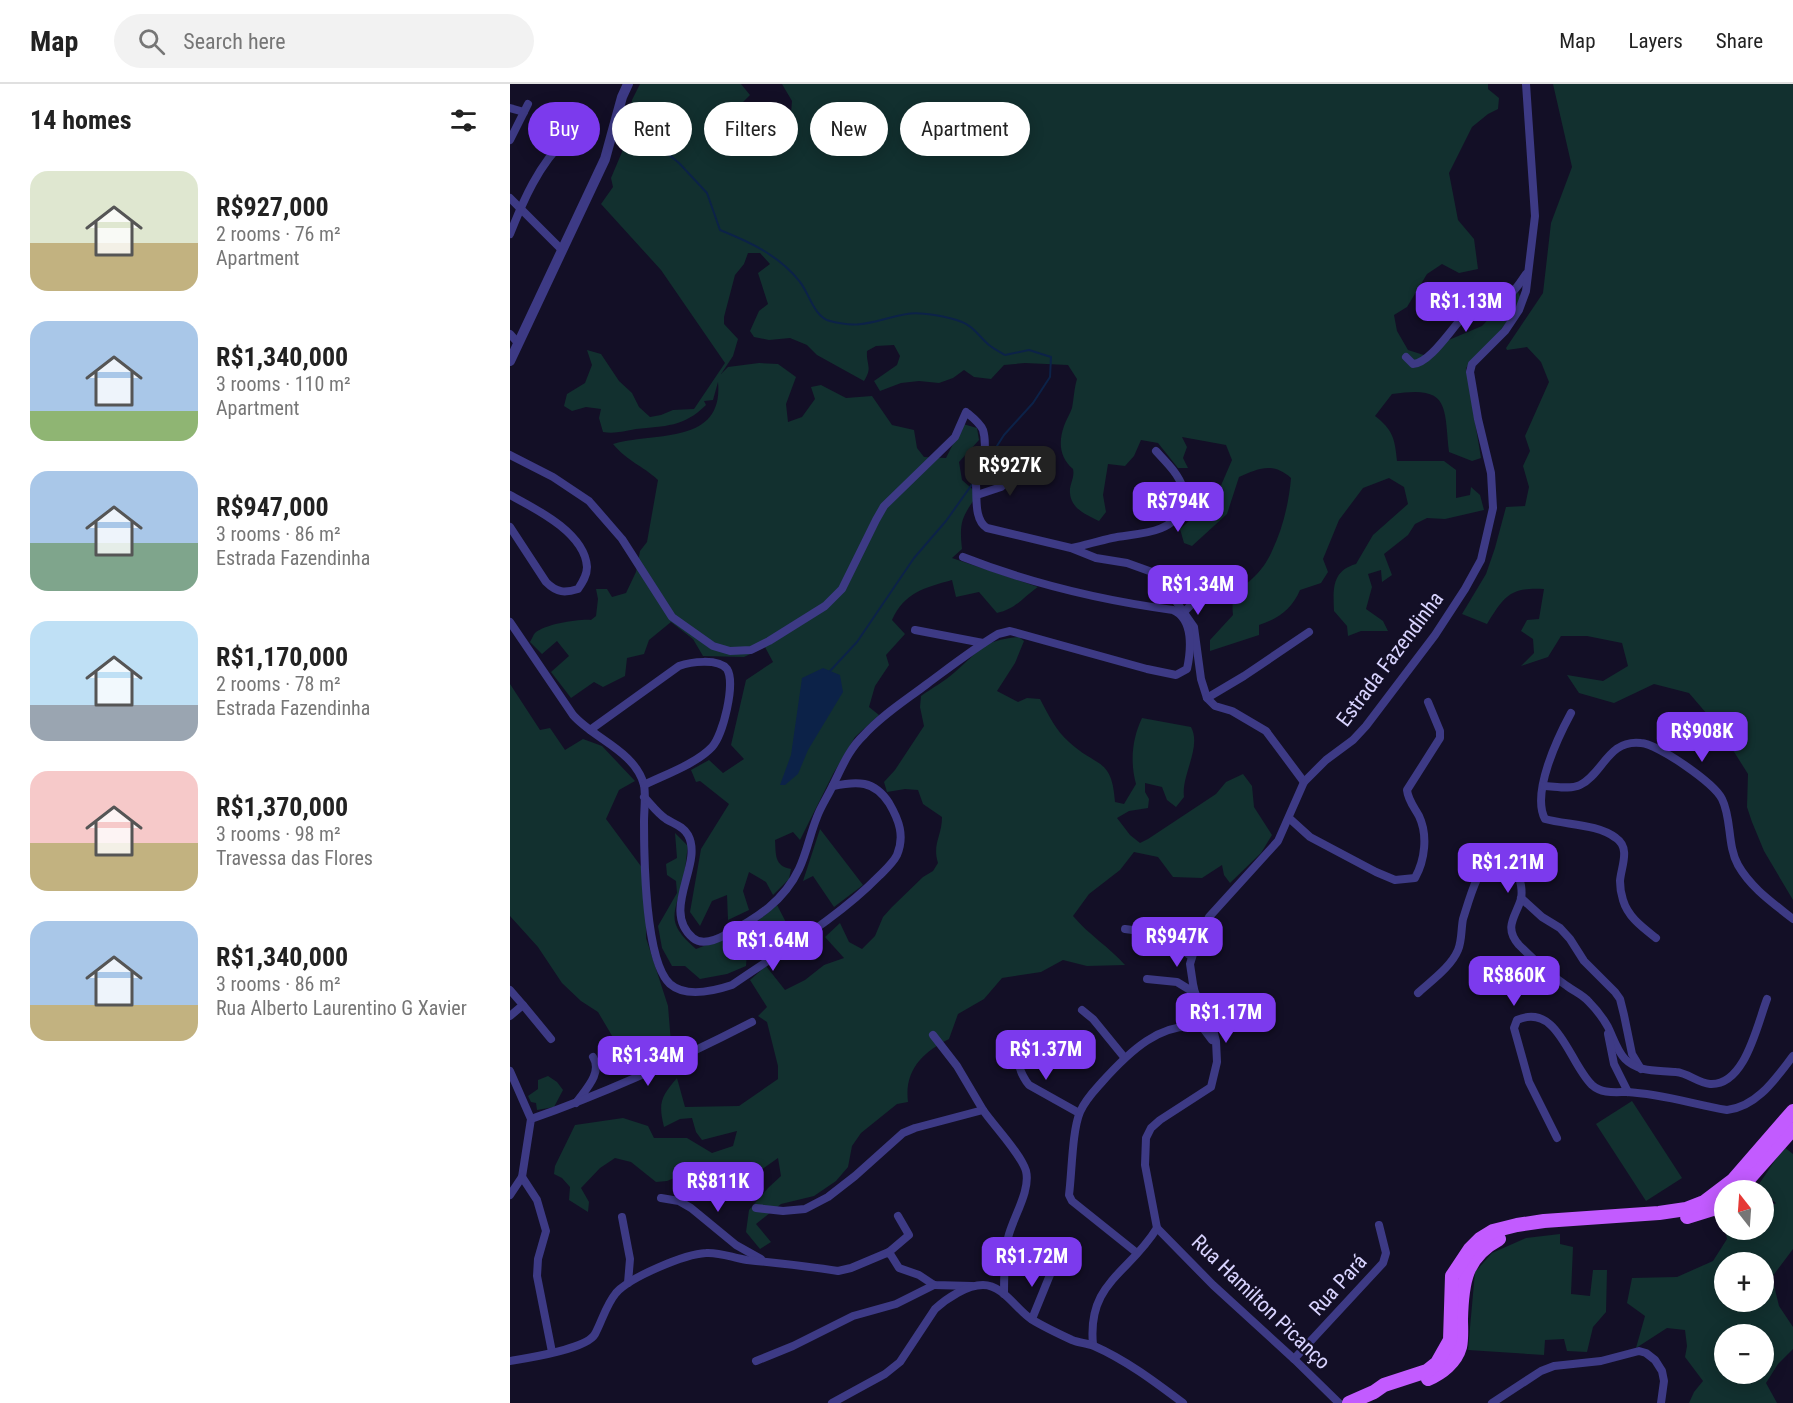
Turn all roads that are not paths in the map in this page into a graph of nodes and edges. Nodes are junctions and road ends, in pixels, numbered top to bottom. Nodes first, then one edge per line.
1 (628, 84) edge
2 (1526, 84) edge
3 (510, 108) edge
4 (510, 140) edge
5 (550, 156) edge
6 (510, 198) edge
7 (521, 207) junction
8 (510, 234) edge
9 (562, 249) junction
10 (1527, 272) junction
11 (510, 334) edge
12 (518, 343) junction
13 (1406, 357) dead end
14 (510, 361) edge
15 (1156, 451) dead end
16 (510, 454) edge
17 (1023, 467) dead end
18 (510, 495) edge
19 (977, 495) junction
20 (510, 527) edge
21 (1071, 548) junction
22 (963, 557) dead end
23 (1217, 579) dead end
24 (1185, 611) junction
25 (510, 622) edge
26 (915, 630) dead end
27 (1309, 632) dead end
28 (983, 643) junction
29 (1207, 698) junction
30 (1428, 702) dead end
31 (1571, 713) dead end
32 (590, 730) junction
33 (1304, 782) junction
34 (644, 785) junction
35 (833, 786) junction
36 (1544, 786) junction
37 (644, 797) junction
38 (1289, 818) junction
39 (1521, 898) junction
40 (1793, 919) edge
41 (1125, 929) dead end
42 (1656, 938) dead end
43 (1191, 956) junction
44 (1147, 979) dead end
45 (510, 990) edge
46 (1195, 993) junction
47 (1418, 993) dead end
48 (1767, 999) dead end
49 (523, 1005) junction
50 (1082, 1010) dead end
51 (510, 1016) edge
52 (752, 1022) dead end
53 (1607, 1025) junction
54 (933, 1035) dead end
55 (551, 1039) dead end
56 (1016, 1042) dead end
57 (1793, 1056) edge
58 (593, 1057) dead end
59 (1124, 1057) junction
60 (1641, 1069) junction
61 (510, 1071) edge
62 (1216, 1074) junction
63 (1629, 1092) junction
64 (576, 1103) junction
65 (983, 1110) junction
66 (1793, 1111) edge
67 (1079, 1113) junction
68 (531, 1119) junction
69 (1793, 1129) edge
70 (1557, 1138) dead end
71 (522, 1177) junction
72 (1748, 1180) edge
73 (510, 1195) edge
74 (661, 1198) dead end
75 (756, 1208) dead end
76 (1714, 1209) edge
77 (898, 1216) dead end
78 (622, 1217) dead end
79 (1379, 1226) dead end
80 (1157, 1228) junction
81 (889, 1252) junction
82 (1137, 1253) junction
83 (764, 1260) junction
84 (1054, 1265) dead end
85 (628, 1283) junction
86 (934, 1285) junction
87 (972, 1286) junction
88 (1004, 1294) junction
89 (1032, 1319) junction
90 (1092, 1345) junction
91 (552, 1352) junction
92 (1294, 1359) junction
93 (510, 1361) edge
94 (756, 1361) dead end
95 (1374, 1392) junction
96 (832, 1403) edge
97 (1183, 1403) edge
98 (1339, 1403) edge
99 (1349, 1403) edge
100 (1492, 1403) edge
101 (1661, 1403) edge

1 - 9 street
2 - 10 street, Estrada Fazendinha
3 - 4 street
5 - 7 street
6 - 7 street
7 - 8 street
7 - 9 street
9 - 12 street
10 - 13 street
10 - 33 street, Estrada Fazendinha
11 - 12 street
12 - 14 street
15 - 21 street
16 - 19 street
17 - 19 street
18 - 20 street
19 - 21 street
21 - 24 street
22 - 28 street
23 - 24 street
24 - 29 street
25 - 32 street
26 - 28 street
27 - 29 street
28 - 35 street
29 - 33 street
30 - 38 street
31 - 36 street
32 - 34 street
32 - 34 street
33 - 38 street, Estrada Fazendinha
34 - 37 street
35 - 37 street
35 - 37 street
36 - 40 street
36 - 42 street
38 - 43 street, Estrada Fazendinha
39 - 47 street
39 - 53 street
39 - 60 street
41 - 43 street
43 - 46 street
44 - 46 street
45 - 49 street
46 - 62 street
48 - 60 street
49 - 51 street
49 - 55 street
50 - 59 street
52 - 64 street
53 - 60 street
53 - 63 street
54 - 65 street
56 - 67 street
57 - 63 street
58 - 64 street
59 - 62 street
59 - 67 street
61 - 68 street
62 - 80 street
63 - 70 street
64 - 68 street
65 - 75 street
65 - 88 street
66 - 95 main road
67 - 82 street
68 - 71 street
69 - 72 main road
71 - 73 street
71 - 91 street
74 - 83 street
76 - 95 main road
77 - 81 street
78 - 85 street
79 - 92 street, Rua Pará
80 - 82 street
80 - 92 street, Rua Hamilton Picanço
81 - 83 street
81 - 86 street
82 - 90 street
83 - 85 street
84 - 89 street
85 - 91 street
86 - 87 street
86 - 94 street
87 - 88 street
87 - 96 street
88 - 89 street
89 - 90 street
90 - 97 street
91 - 93 street
92 - 98 street, Rua Hamilton Picanço
95 - 99 main road
100 - 101 street

